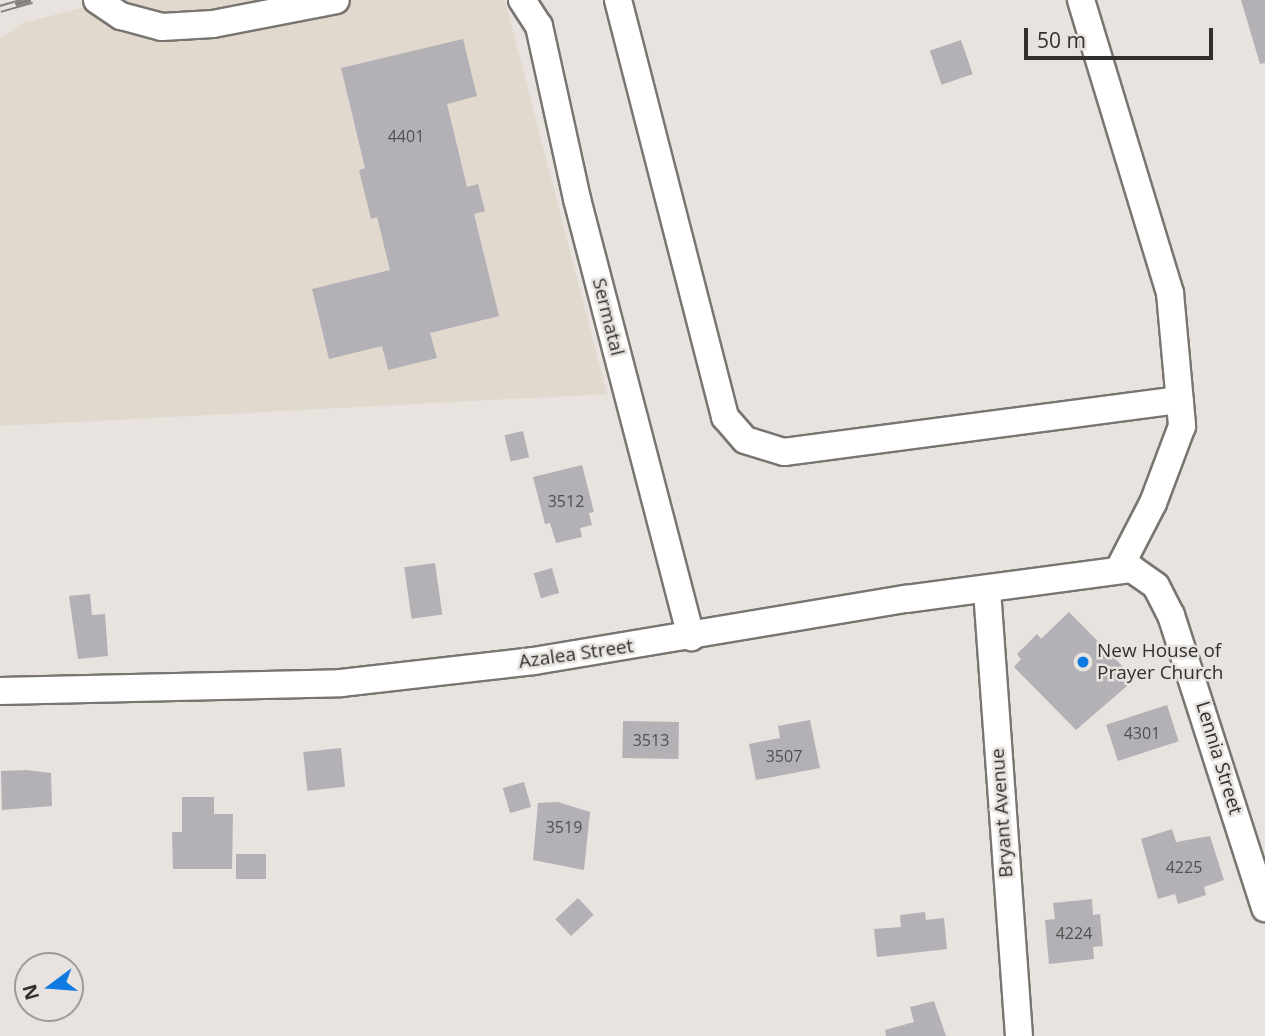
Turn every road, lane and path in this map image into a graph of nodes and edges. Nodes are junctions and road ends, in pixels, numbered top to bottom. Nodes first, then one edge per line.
1 (97, 0) edge
2 (336, 0) edge
3 (522, 0) edge
4 (618, 0) edge
5 (1081, 0) edge
6 (1180, 400) junction
7 (1119, 569) junction
8 (1146, 575) joint
9 (987, 590) junction
10 (691, 637) junction
11 (0, 691) edge
12 (1265, 908) edge
13 (1019, 1036) edge

1 - 2 street
3 - 10 street, Sermatal
4 - 6 street
5 - 6 street
6 - 7 street
7 - 8 street, Azalea Street
7 - 9 street, Azalea Street
8 - 12 street, Lennia Street
9 - 10 street, Azalea Street
9 - 13 street, Bryant Avenue
10 - 11 street, Azalea Street

